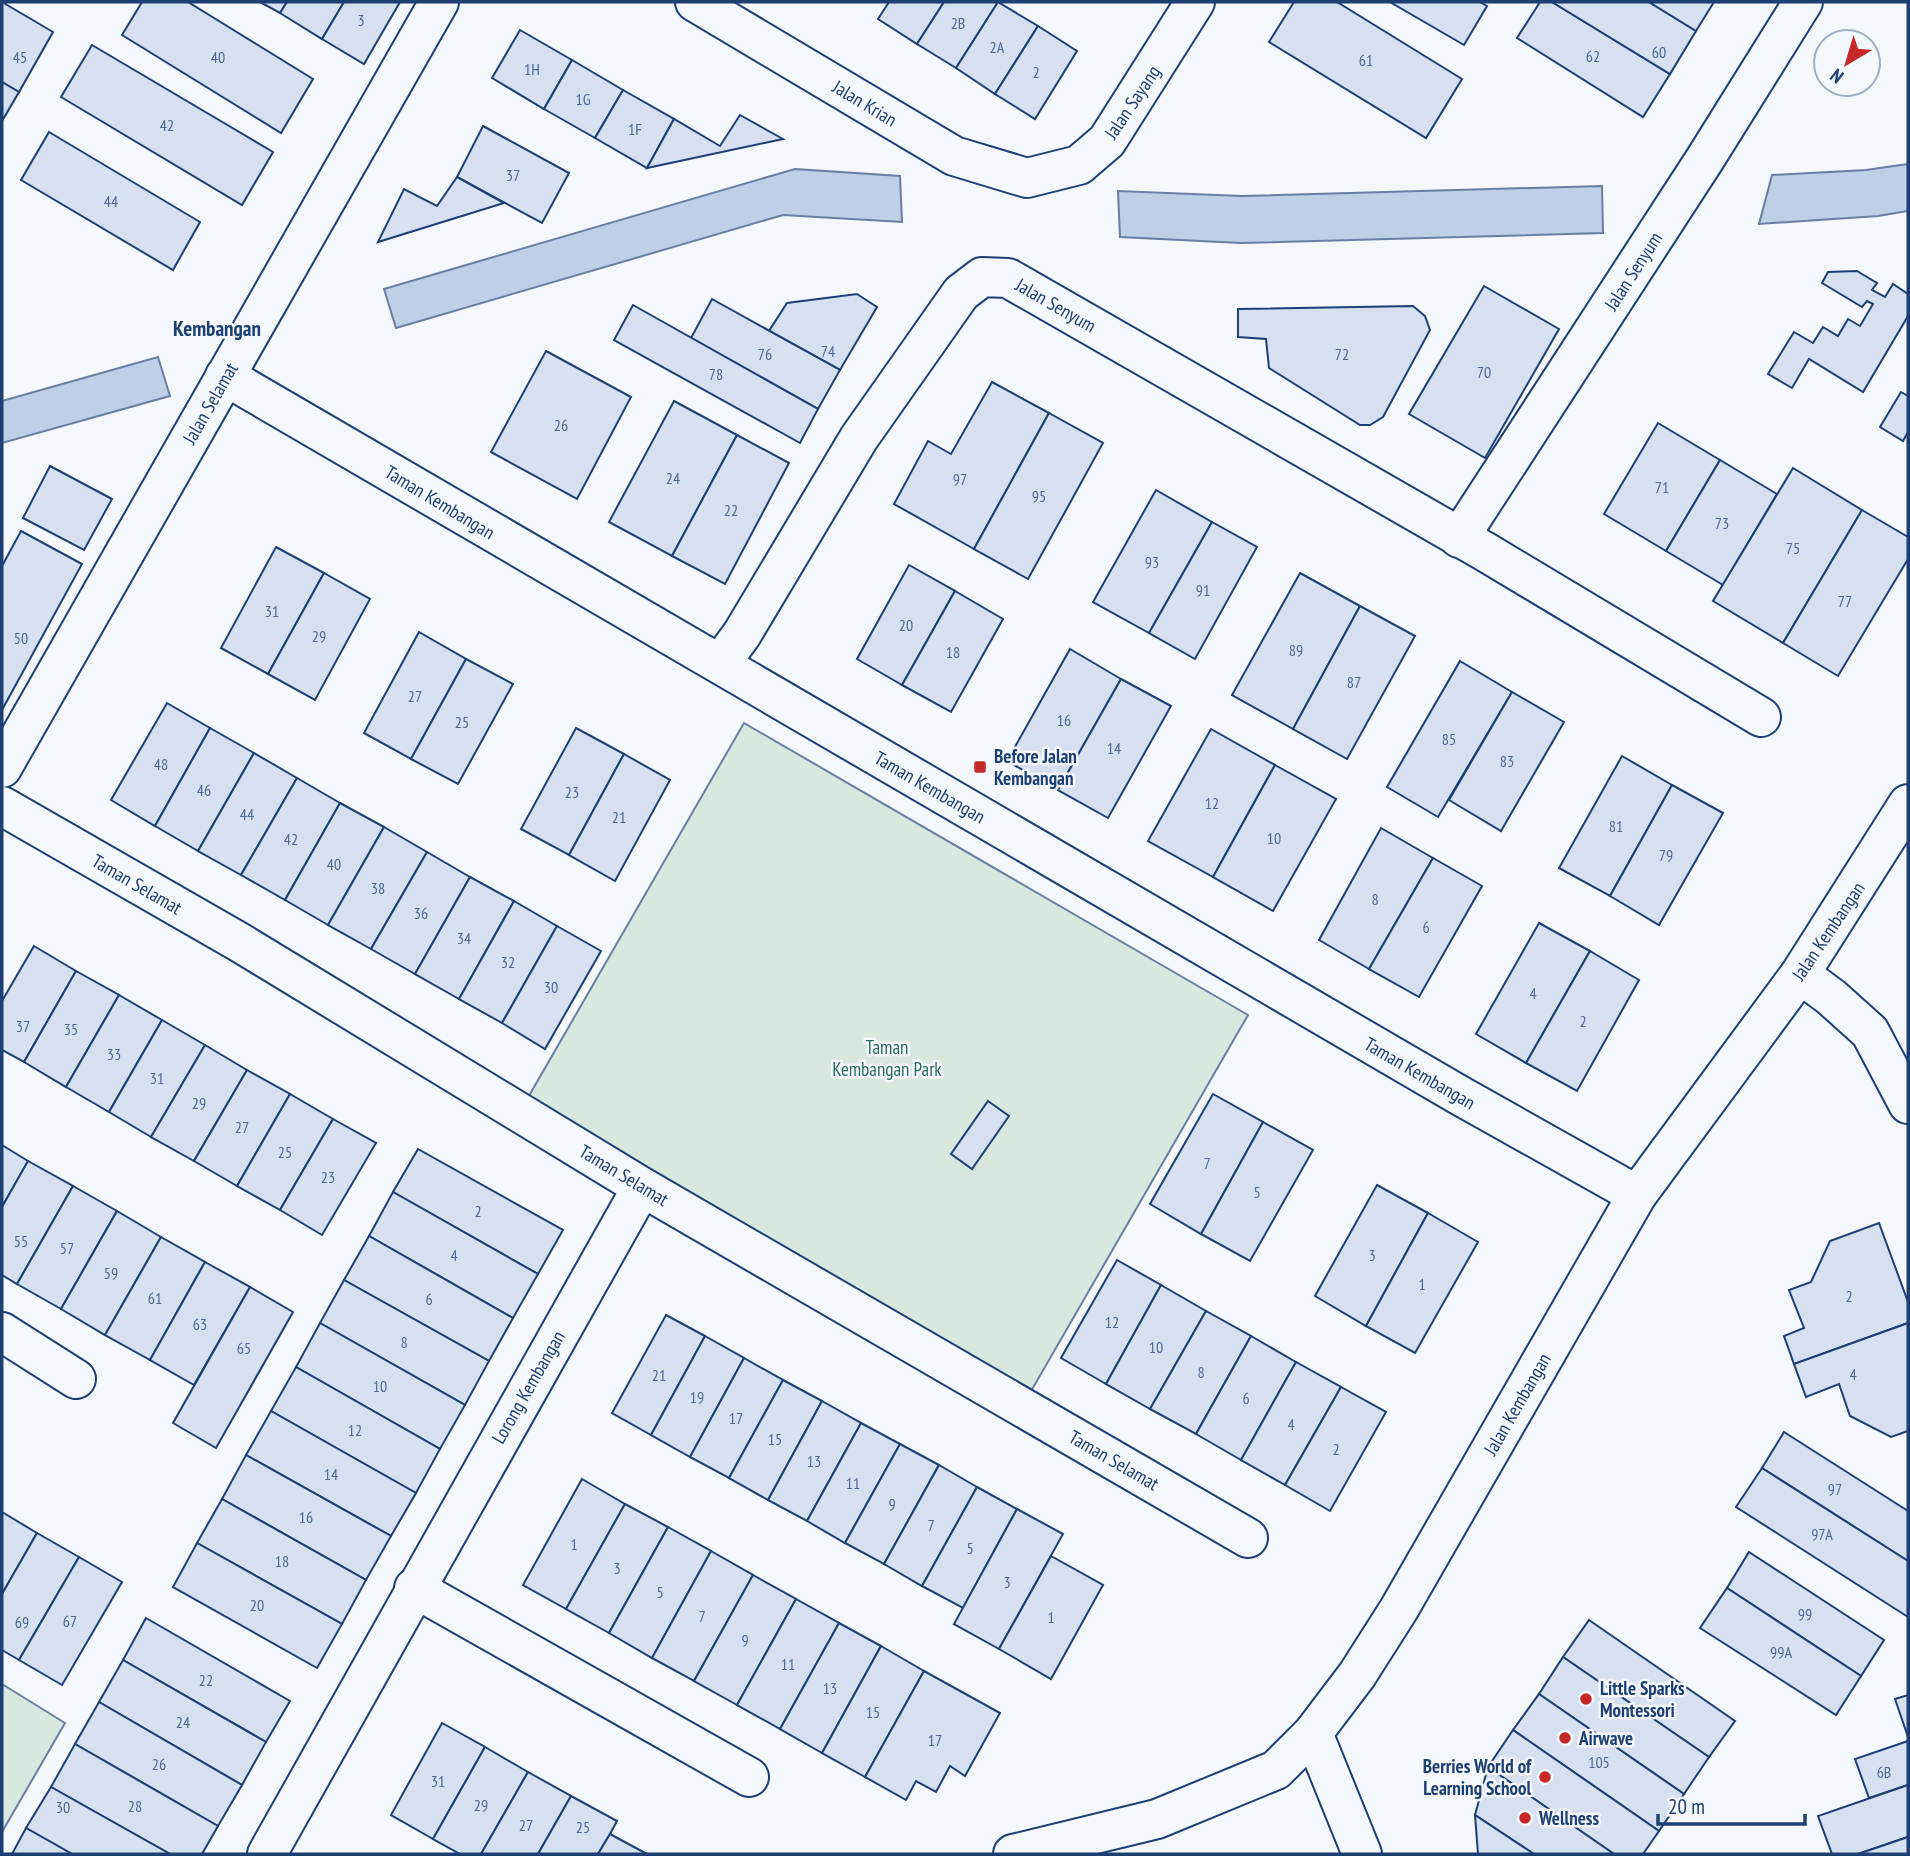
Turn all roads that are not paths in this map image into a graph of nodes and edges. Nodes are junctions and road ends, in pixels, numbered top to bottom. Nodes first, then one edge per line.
1 (439, 2) edge
2 (695, 2) edge
3 (1195, 2) edge
4 (1802, 2) edge
5 (1045, 176) joint
6 (225, 376) junction
7 (1459, 538) junction
8 (720, 664) junction
9 (1761, 717) dead end
10 (2, 768) edge
11 (1908, 804) edge
12 (2, 806) edge
13 (1800, 974) junction
14 (1908, 1104) edge
15 (642, 1186) junction
16 (1637, 1195) junction
17 (2, 1332) edge
18 (76, 1379) dead end
19 (1248, 1538) dead end
20 (414, 1588) junction
21 (1313, 1733) junction
22 (749, 1777) dead end
23 (267, 1854) edge
24 (1013, 1854) edge
25 (1362, 1854) edge

1 - 6 street, Jalan Selamat
2 - 5 street, Jalan Krian
3 - 5 street, Jalan Sayang
4 - 7 street, Jalan Senyum
6 - 8 street, Taman Kembangan
6 - 10 street, Jalan Selamat
7 - 8 street, Jalan Senyum
7 - 9 street, Jalan Senyum
8 - 16 street, Taman Kembangan
11 - 13 street, Jalan Kembangan
12 - 15 street, Taman Selamat
13 - 14 street
13 - 16 street, Jalan Kembangan
15 - 19 street, Taman Selamat
15 - 20 street, Lorong Kembangan
16 - 21 street, Jalan Kembangan
17 - 18 street
20 - 22 street
20 - 23 street, Lorong Kembangan
21 - 24 street, Jalan Kembangan
21 - 25 street

